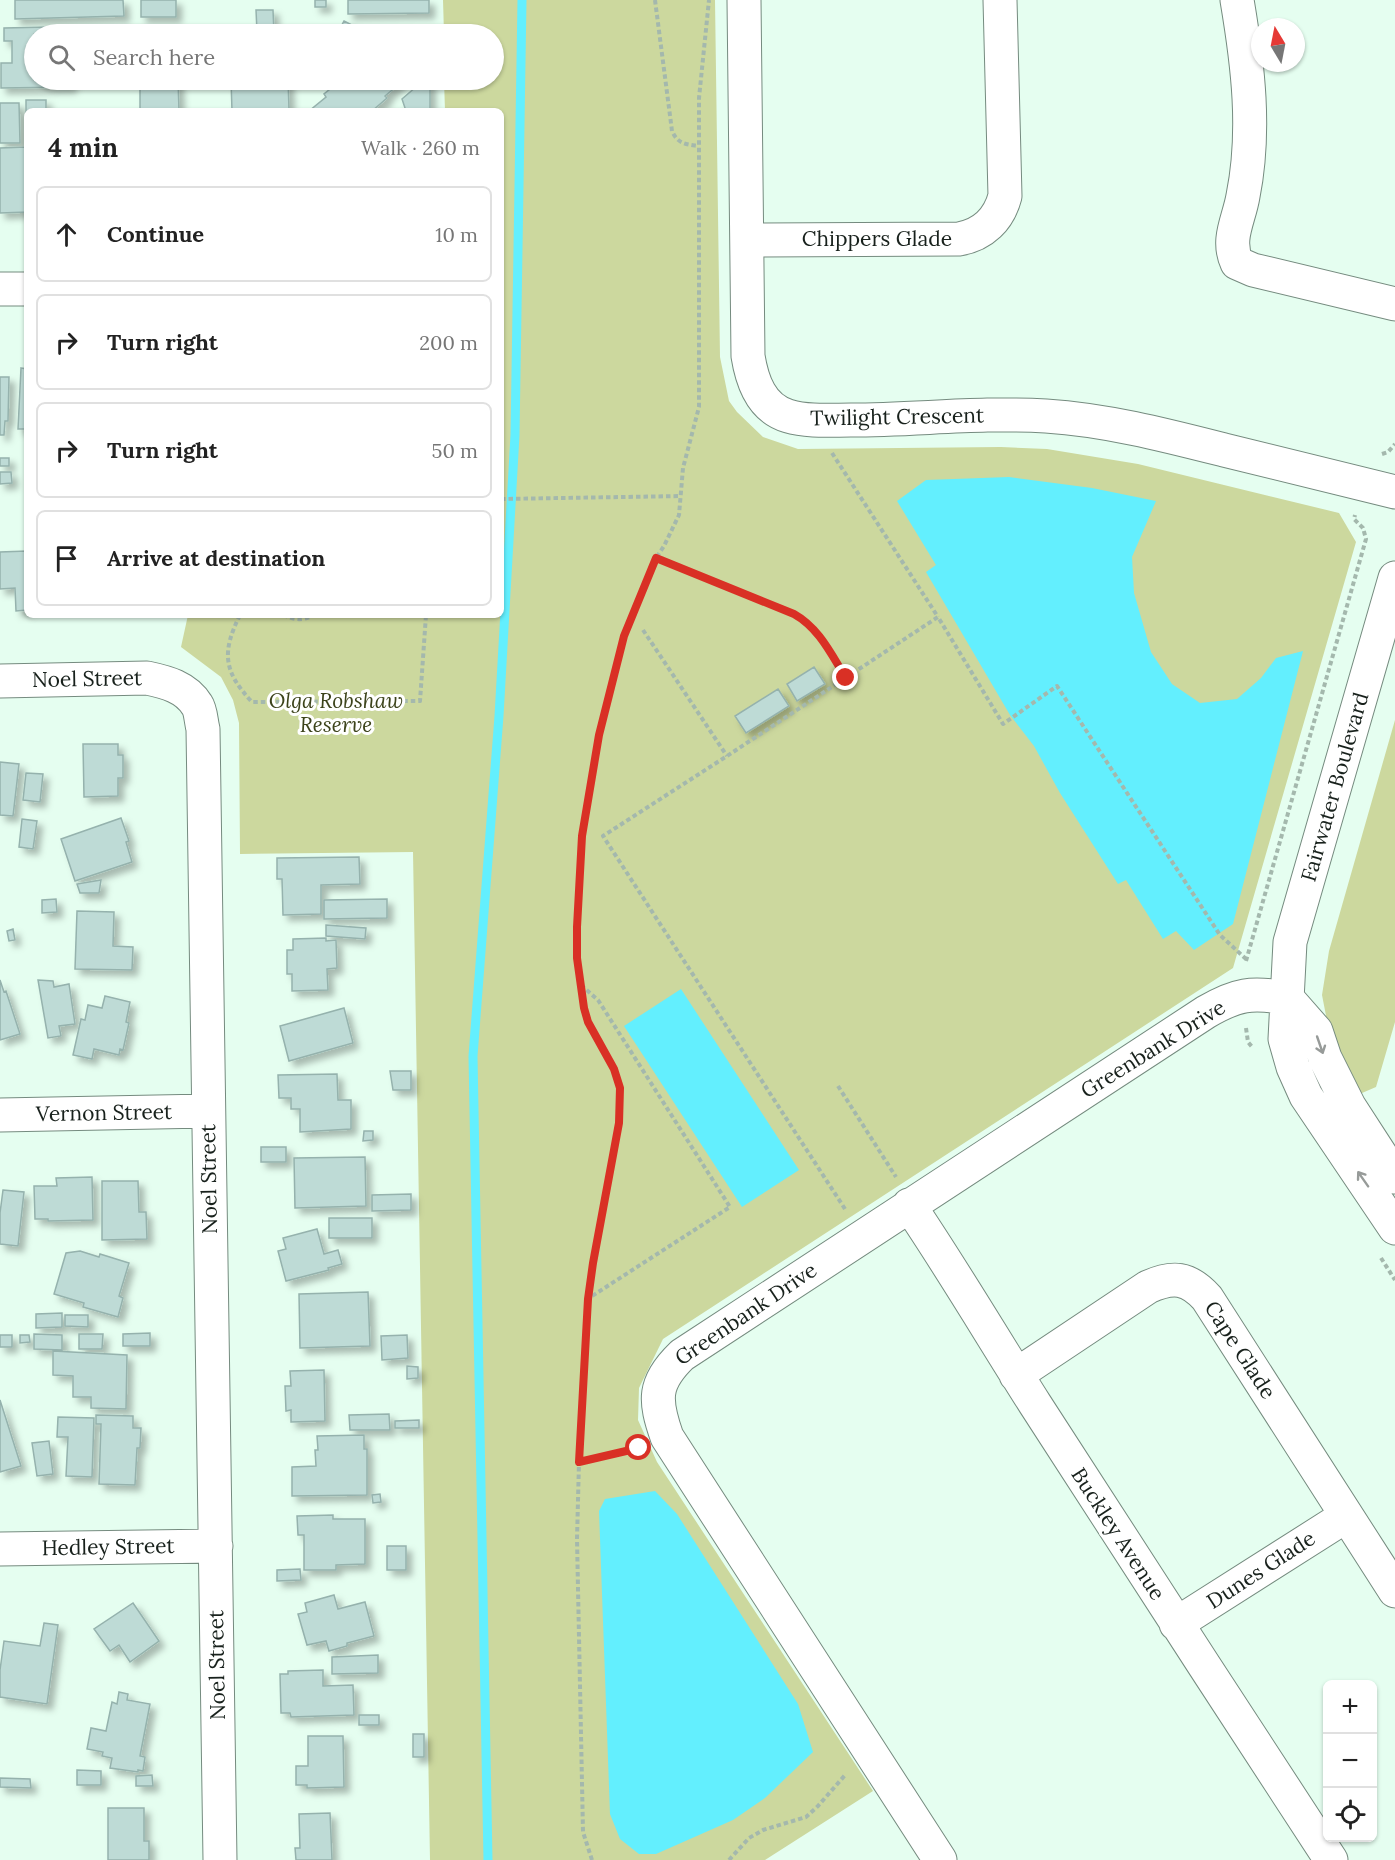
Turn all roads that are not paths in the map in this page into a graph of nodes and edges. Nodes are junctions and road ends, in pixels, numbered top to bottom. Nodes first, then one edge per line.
1 (744, 0) edge
2 (1000, 0) edge
3 (1237, 0) edge
4 (748, 240) junction
5 (0, 289) edge
6 (24, 289) edge
7 (1395, 304) edge
8 (1395, 492) edge
9 (1395, 578) edge
10 (0, 681) edge
11 (1287, 998) junction
12 (208, 1111) junction
13 (0, 1115) edge
14 (1395, 1177) edge
15 (904, 1193) junction
16 (1395, 1228) edge
17 (1016, 1375) junction
18 (1346, 1516) junction
19 (216, 1546) junction
20 (0, 1549) edge
21 (1395, 1591) edge
22 (1176, 1624) junction
23 (220, 1860) edge
24 (940, 1860) edge
25 (1331, 1860) edge

1 - 4 street, Twilight Crescent
2 - 4 street, Chippers Glade
3 - 7 street
4 - 8 street, Twilight Crescent
5 - 6 street
9 - 11 street, Fairwater Boulevard
10 - 12 street, Noel Street
11 -> 14 street
11 - 15 street, Greenbank Drive
16 -> 11 street, Fairwater Boulevard
12 - 13 street, Vernon Street
12 - 19 street, Noel Street
15 - 17 street, Buckley Avenue
15 - 24 street, Greenbank Drive
17 - 18 street, Cape Glade
17 - 22 street, Buckley Avenue
18 - 21 street, Cape Glade
18 - 22 street, Dunes Glade
19 - 20 street, Hedley Street
19 - 23 street, Noel Street
22 - 25 street, Buckley Avenue

